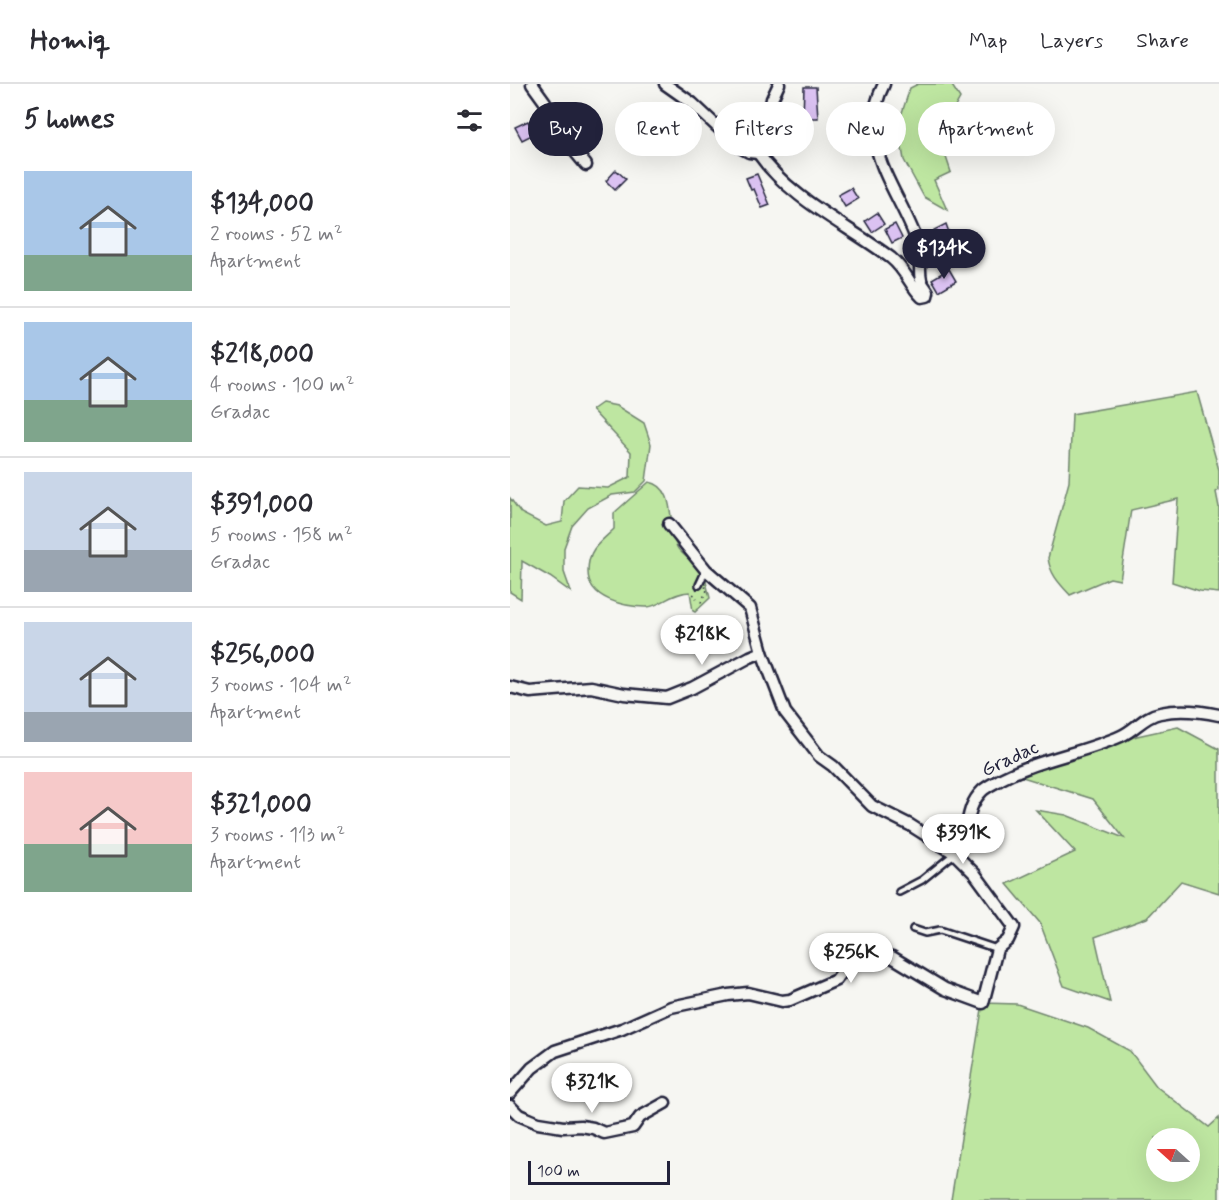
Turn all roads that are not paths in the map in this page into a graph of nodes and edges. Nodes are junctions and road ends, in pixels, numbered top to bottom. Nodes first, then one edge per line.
1 (532, 84) edge
2 (665, 84) edge
3 (780, 84) edge
4 (884, 84) edge
5 (771, 102) edge
6 (714, 124) edge
7 (761, 156) edge
8 (586, 165) dead end
9 (669, 524) dead end
10 (706, 570) junction
11 (699, 585) road end
12 (762, 652) junction
13 (510, 687) edge
14 (1219, 715) edge
15 (954, 853) junction
16 (899, 892) dead end
17 (914, 929) dead end
18 (998, 949) junction
19 (510, 1093) edge
20 (665, 1103) dead end
21 (510, 1106) edge

1 - 8 street
2 - 6 street
3 - 5 street
4 - 7 street
9 - 10 street
10 - 11 lane
10 - 12 street
12 - 13 street
12 - 15 street
14 - 15 street, Gradac
15 - 16 lane
15 - 18 street
17 - 18 lane
18 - 19 street
20 - 21 street

